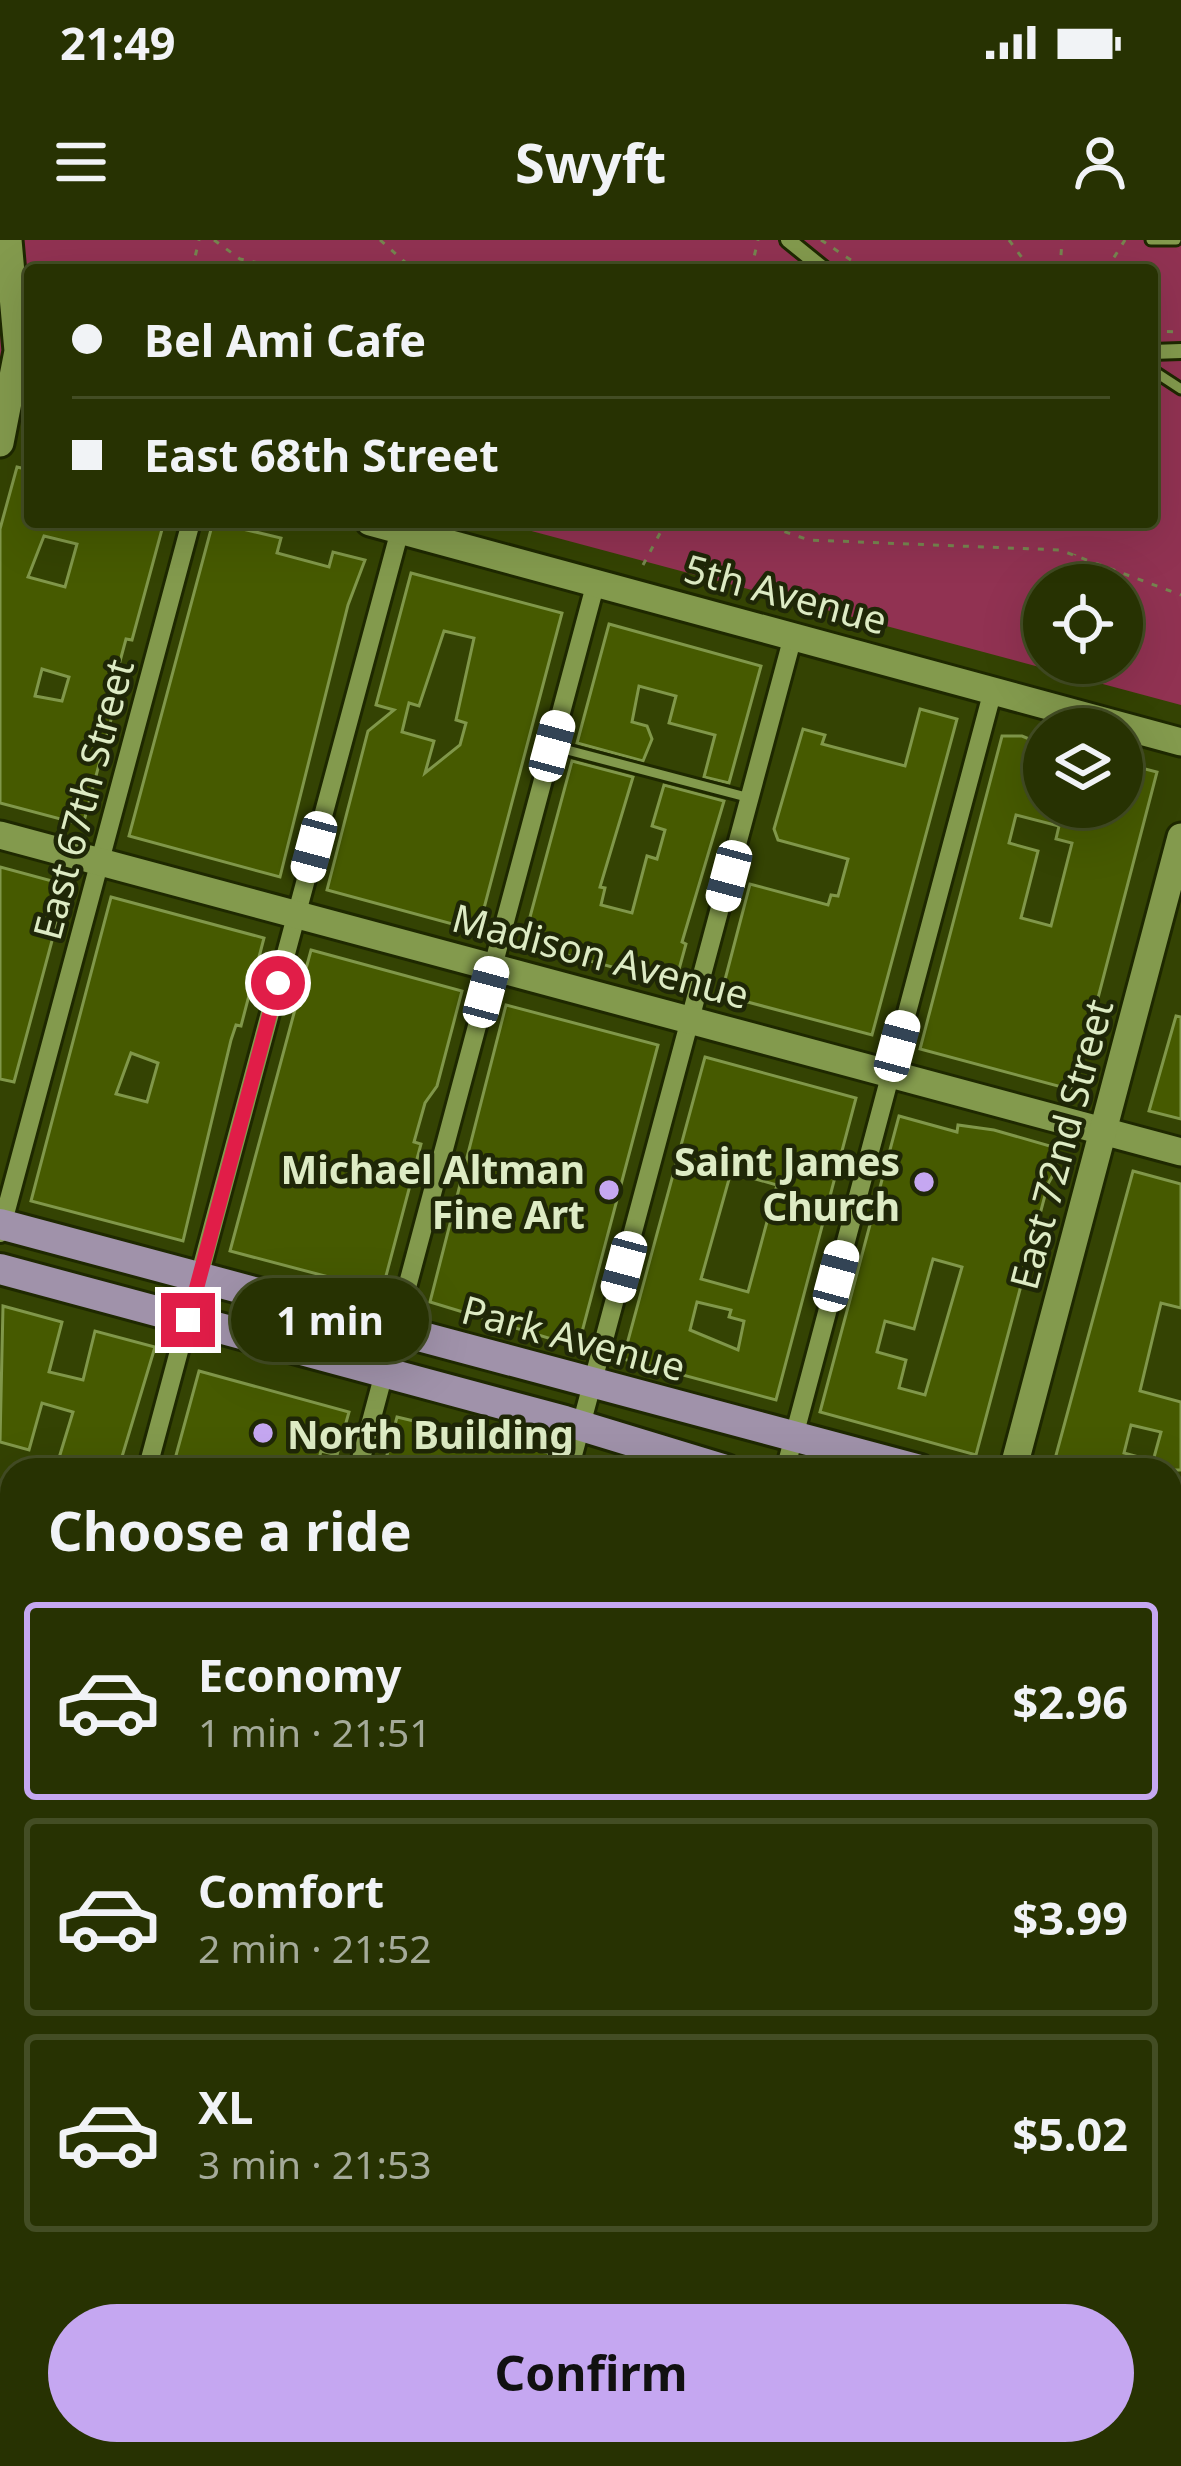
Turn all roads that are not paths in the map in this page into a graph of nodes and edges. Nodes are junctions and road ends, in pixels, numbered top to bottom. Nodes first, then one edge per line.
1 (8, 240) edge
2 (788, 240) edge
3 (1151, 240) edge
4 (1176, 240) edge
5 (818, 264) edge
6 (9, 430) edge
7 (188, 528) edge
8 (392, 528) edge
9 (400, 530) junction
10 (596, 582) junction
11 (793, 636) junction
12 (993, 689) junction
13 (1181, 742) edge
14 (552, 746) junction
15 (749, 798) junction
16 (0, 835) edge
17 (1181, 837) edge
18 (99, 862) junction
19 (297, 914) junction
20 (494, 966) junction
21 (691, 1019) junction
22 (890, 1074) junction
23 (1103, 1131) junction
24 (1181, 1152) edge
25 (1, 1227) edge
26 (0, 1269) edge
27 (199, 1277) junction
28 (188, 1320) junction
29 (396, 1330) junction
30 (384, 1372) junction
31 (593, 1383) junction
32 (581, 1426) junction
33 (794, 1436) junction
34 (150, 1458) edge
35 (361, 1458) edge
36 (572, 1458) edge
37 (686, 1458) edge
38 (788, 1458) edge
39 (876, 1458) edge
40 (1016, 1458) edge

1 - 6 main road
2 - 5 street
3 - 4 lane
7 - 18 street, East 67th Street
8 - 9 main road, 5th Avenue
9 - 10 main road, 5th Avenue
9 - 19 street
10 - 11 main road, 5th Avenue
10 - 14 street
11 - 12 main road, 5th Avenue
11 - 15 street
12 - 13 main road, 5th Avenue
12 - 22 street
14 - 15 lane
14 - 20 street
15 - 21 street
16 - 18 main road, Madison Avenue
17 - 23 main road, East 72nd Street
18 - 19 main road, Madison Avenue
18 - 25 street, East 67th Street
19 - 20 main road, Madison Avenue
19 - 27 street
20 - 21 main road, Madison Avenue
20 - 29 street
21 - 22 main road, Madison Avenue
21 - 31 street
22 - 23 main road, Madison Avenue
22 - 33 street
23 - 24 main road, Madison Avenue
23 - 40 main road, East 72nd Street
25 - 27 main road, Park Avenue
26 - 28 main road
27 - 28 street
27 - 29 main road, Park Avenue
28 - 30 main road
28 - 34 street
29 - 30 street
29 - 31 main road, Park Avenue
30 - 32 main road
30 - 35 street
31 - 32 street
31 - 33 main road, Park Avenue
32 - 36 street
32 - 37 main road
33 - 38 street
33 - 39 main road, Park Avenue

